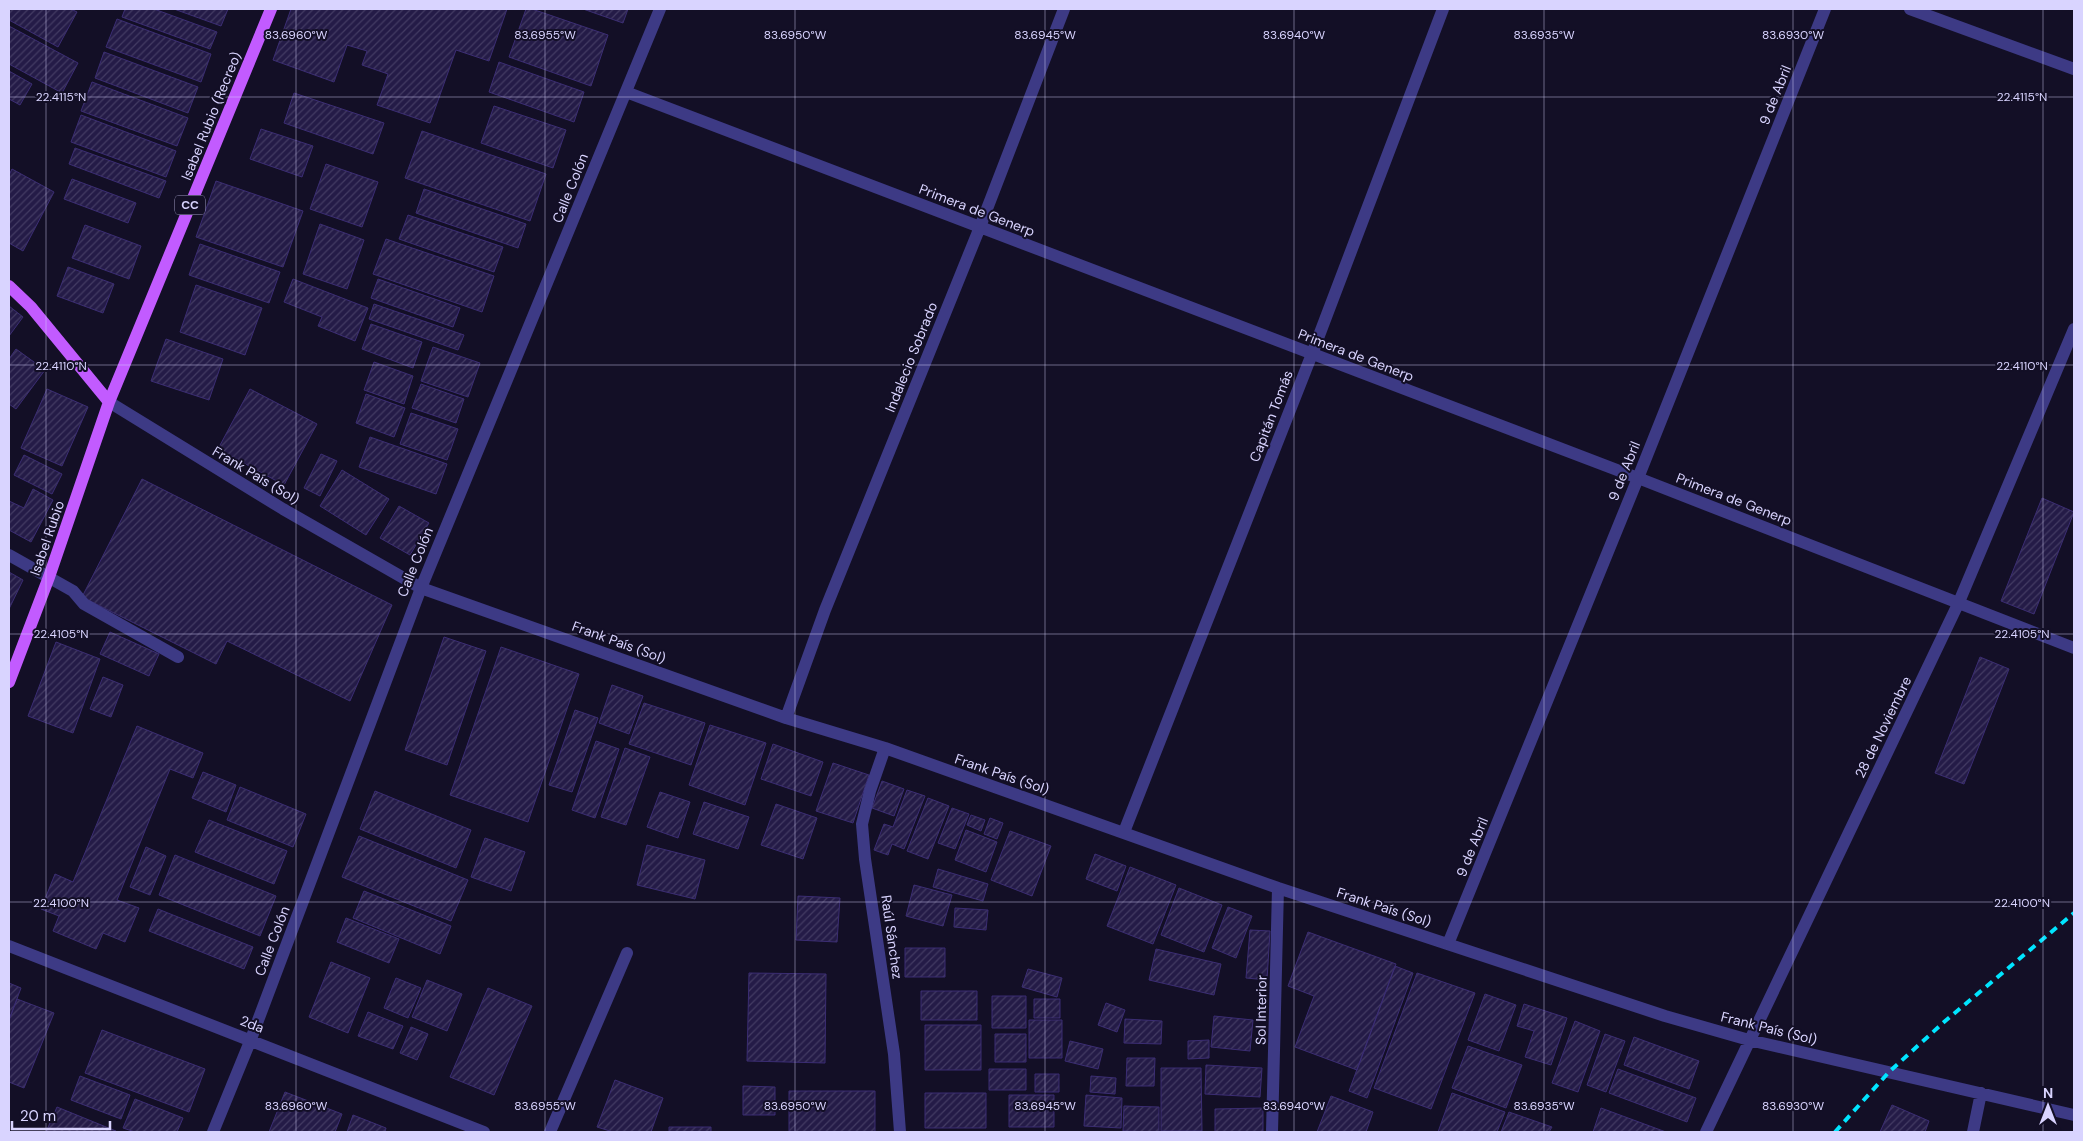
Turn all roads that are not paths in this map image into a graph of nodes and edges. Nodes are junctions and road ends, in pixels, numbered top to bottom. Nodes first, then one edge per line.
1 (272, 9) edge
2 (660, 9) edge
3 (1064, 9) edge
4 (1443, 9) edge
5 (1825, 9) edge
6 (1910, 9) edge
7 (2074, 69) edge
8 (626, 92) junction
9 (980, 227) junction
10 (9, 286) edge
11 (2074, 328) edge
12 (1312, 354) junction
13 (109, 402) junction
14 (1638, 478) junction
15 (9, 555) edge
16 (49, 578) junction
17 (421, 588) junction
18 (1959, 602) junction
19 (2074, 648) edge
20 (178, 658) dead end
21 (9, 682) edge
22 (786, 718) junction
23 (885, 748) junction
24 (1124, 832) junction
25 (1278, 888) junction
26 (1448, 944) junction
27 (9, 946) edge
28 (627, 953) dead end
29 (250, 1039) junction
30 (1749, 1040) junction
31 (1981, 1093) junction
32 (2074, 1115) edge
33 (214, 1132) edge
34 (484, 1132) edge
35 (550, 1132) edge
36 (900, 1132) edge
37 (1272, 1132) edge
38 (1706, 1132) edge
39 (1973, 1132) edge

1 - 13 main road, Isabel Rubio (Recreo) / CC
2 - 8 street, Calle Colón
3 - 9 street, Indalecio Sobrado
4 - 12 street, Capitán Tomás
5 - 14 street, 9 de Abril
6 - 7 street
8 - 9 street, Primera de Generp
8 - 17 street, Calle Colón
9 - 12 street, Primera de Generp
9 - 22 street, Indalecio Sobrado
10 - 13 main road, Frank País (Sol)
11 - 18 street, 28 de Noviembre
12 - 14 street, Primera de Generp
12 - 24 street, Capitán Tomás
13 - 16 main road, Isabel Rubio
13 - 17 street, Frank País (Sol)
14 - 18 street, Primera de Generp
14 - 26 street, 9 de Abril
15 - 16 street
16 - 20 street
16 - 21 main road, Isabel Rubio
17 - 22 street, Frank País (Sol)
17 - 29 street, Calle Colón
18 - 19 street, Primera de Generp
18 - 30 street, 28 de Noviembre
22 - 23 street, Frank País (Sol)
23 - 24 street, Frank País (Sol)
23 - 36 street, Raúl Sánchez
24 - 25 street, Frank País (Sol)
25 - 26 street, Frank País (Sol)
25 - 37 street, Sol Interior
26 - 30 street, Frank País (Sol)
27 - 29 street, 2da
28 - 35 street
29 - 33 street, Calle Colón
29 - 34 street, 2da
30 - 31 street, Frank País (Sol)
30 - 38 street, 28 de Noviembre
31 - 32 street, Frank País (Sol)
31 - 39 street

